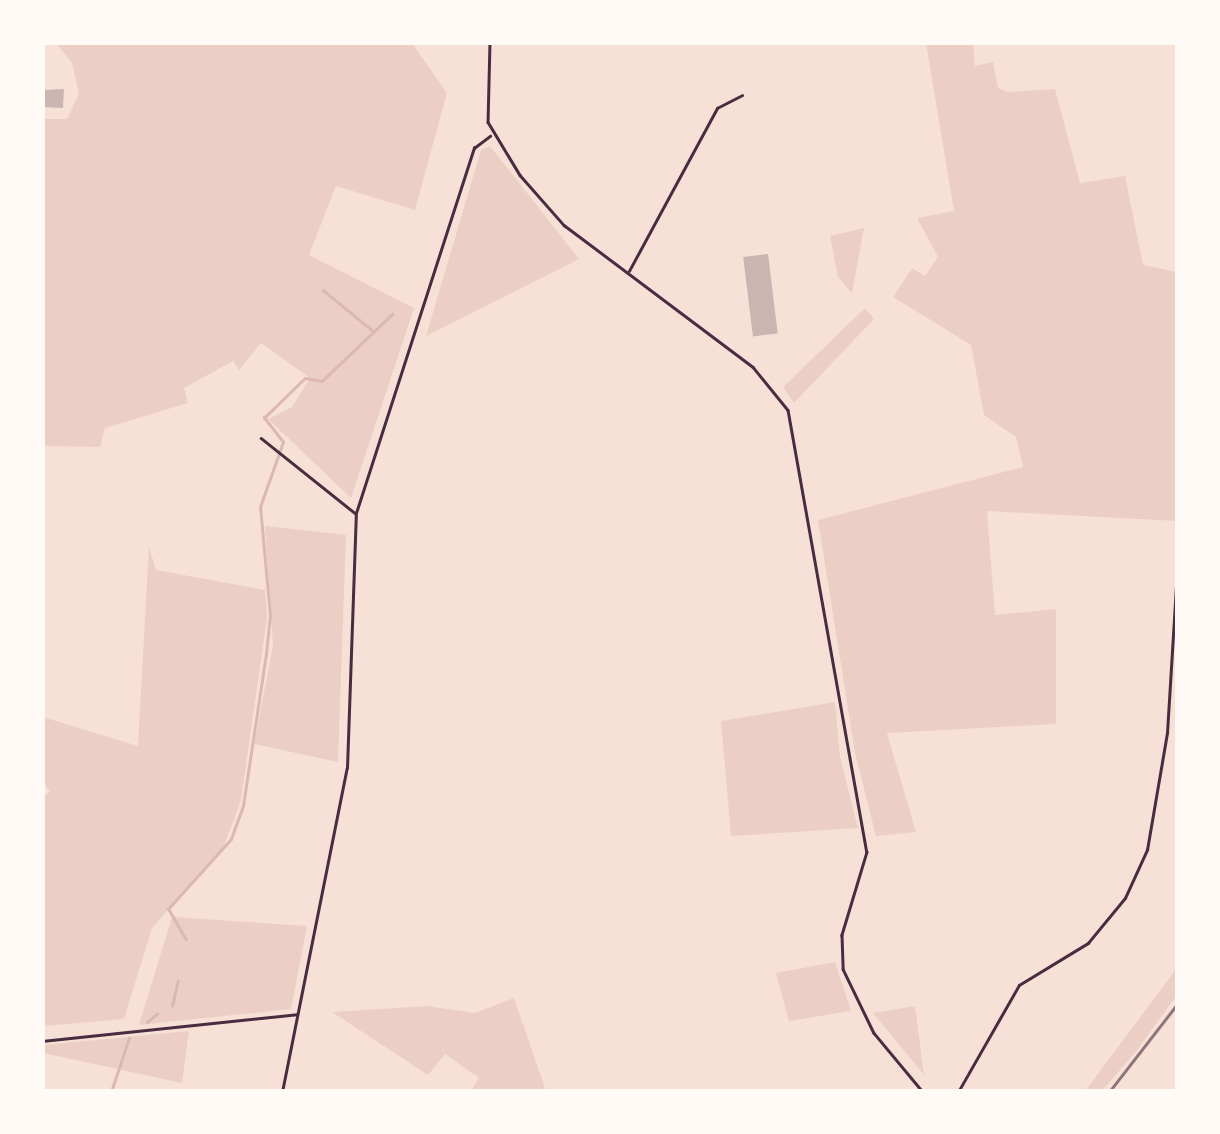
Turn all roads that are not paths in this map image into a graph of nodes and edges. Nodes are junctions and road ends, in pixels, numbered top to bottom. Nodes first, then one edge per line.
1 (490, 42) edge
2 (742, 95) dead end
3 (492, 135) junction
4 (628, 272) junction
5 (261, 438) dead end
6 (356, 513) junction
7 (1178, 553) edge
8 (299, 1014) junction
9 (42, 1041) edge
10 (282, 1092) edge
11 (923, 1092) edge
12 (958, 1092) edge

1 - 3 street
2 - 4 street
3 - 4 street
3 - 6 street
4 - 11 street
5 - 6 street
6 - 8 street
7 - 12 street
8 - 9 street
8 - 10 street

